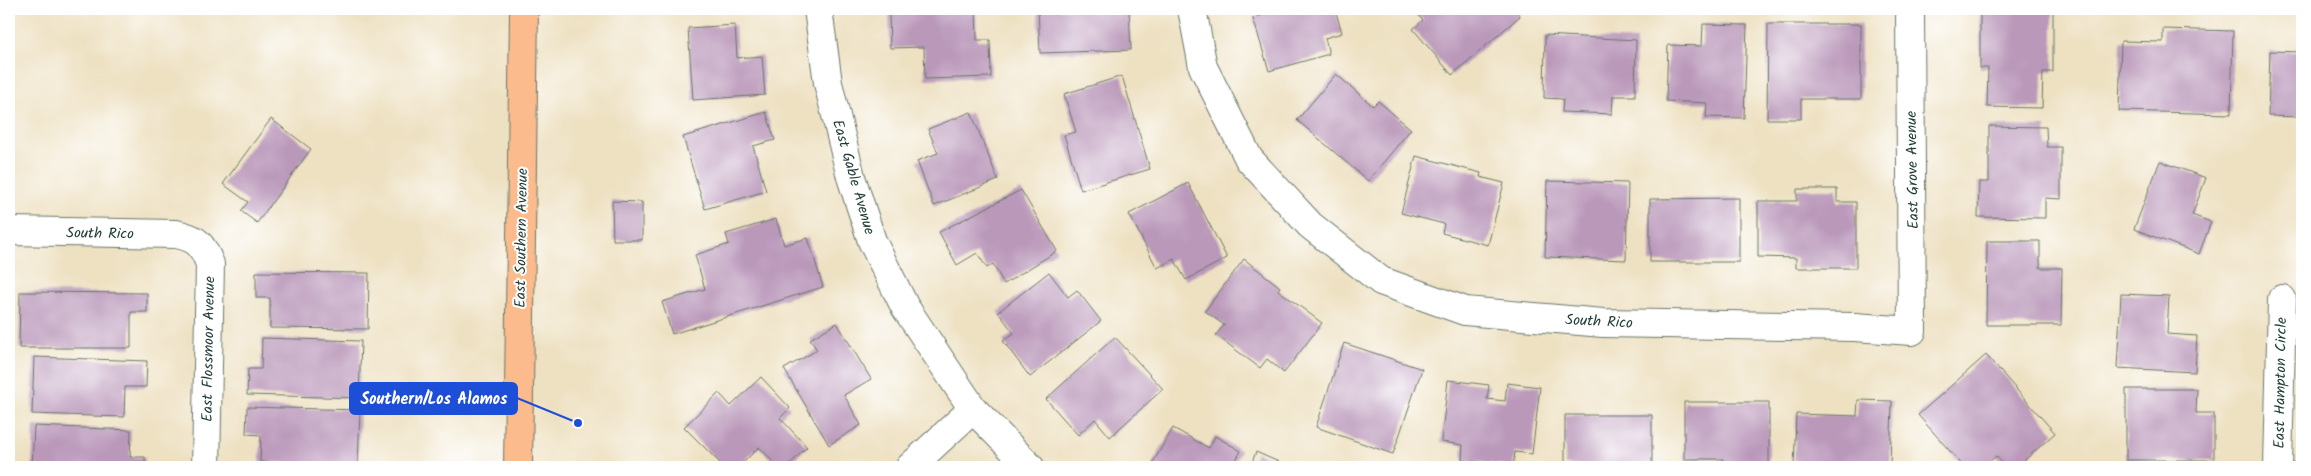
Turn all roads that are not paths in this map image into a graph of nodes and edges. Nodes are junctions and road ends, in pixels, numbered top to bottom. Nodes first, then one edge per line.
1 (524, 9) edge
2 (818, 9) edge
3 (1192, 9) edge
4 (1910, 9) edge
5 (9, 231) edge
6 (192, 237) joint
7 (2282, 299) dead end
8 (1912, 331) joint
9 (973, 408) junction
10 (206, 467) edge
11 (518, 467) edge
12 (910, 467) edge
13 (1030, 467) edge
14 (2278, 467) edge

1 - 11 main road, East Southern Avenue
2 - 9 street, East Gable Avenue
3 - 8 street, South Rico
4 - 8 street, East Grove Avenue
5 - 6 street, South Rico
6 - 10 street, East Flossmoor Avenue
7 - 14 street, East Hampton Circle
9 - 12 street
9 - 13 street, East Gable Avenue

